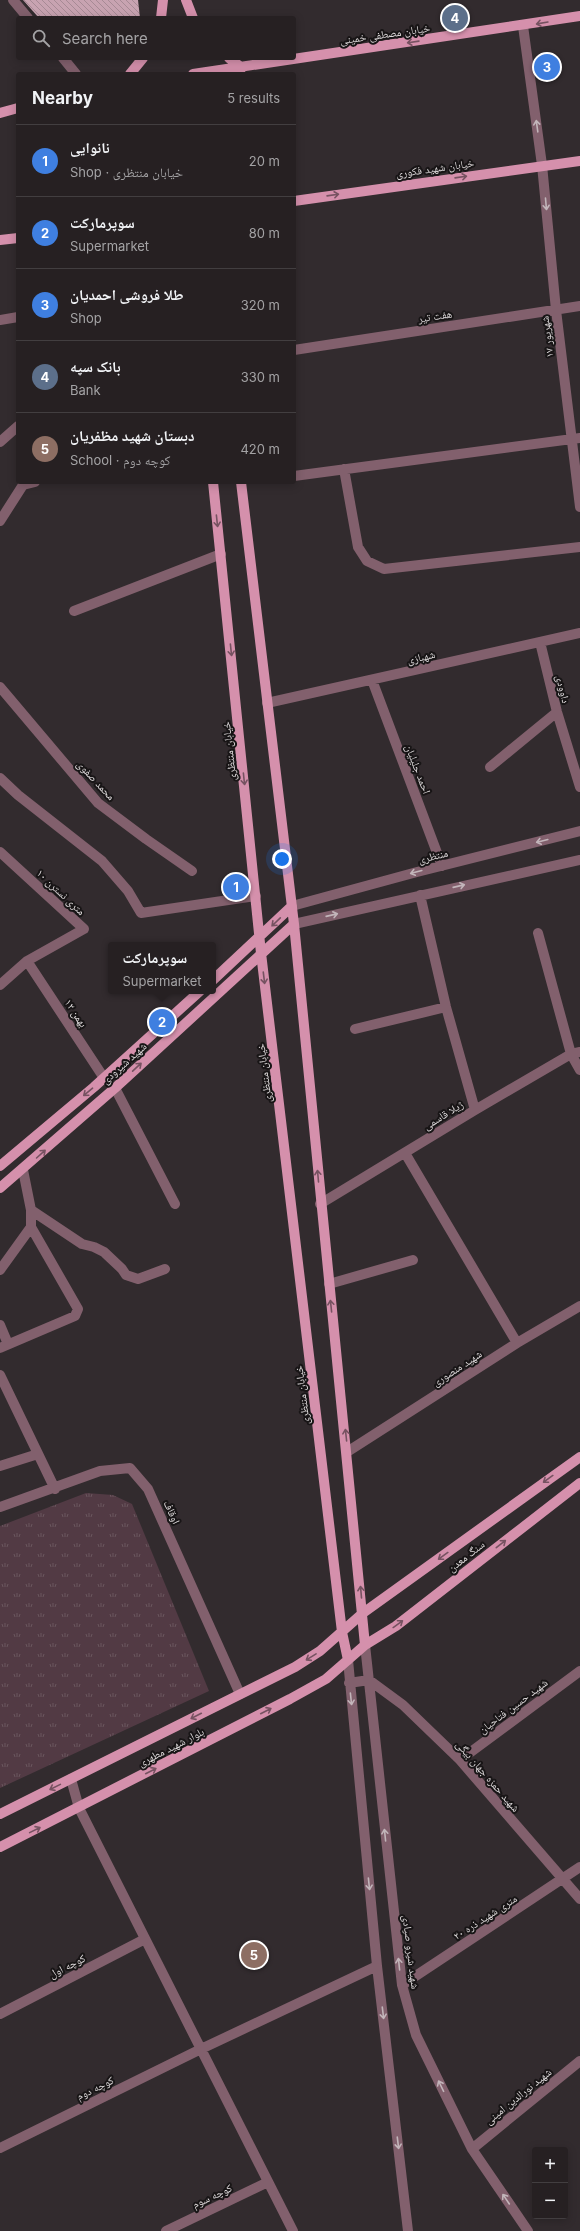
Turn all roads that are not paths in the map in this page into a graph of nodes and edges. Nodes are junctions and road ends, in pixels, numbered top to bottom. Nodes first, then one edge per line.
1 (13, 0) edge
2 (163, 0) edge
3 (186, 0) edge
4 (26, 16) edge
5 (161, 16) edge
6 (192, 16) edge
7 (580, 16) edge
8 (523, 26) junction
9 (65, 60) edge
10 (141, 60) edge
11 (232, 60) edge
12 (296, 60) edge
13 (296, 60) edge
14 (242, 68) junction
15 (74, 72) edge
16 (132, 72) edge
17 (213, 72) edge
18 (16, 109) edge
19 (0, 113) edge
20 (580, 161) edge
21 (542, 165) junction
22 (296, 201) edge
23 (16, 238) edge
24 (0, 240) edge
25 (580, 306) edge
26 (556, 310) junction
27 (16, 318) edge
28 (1, 320) edge
29 (296, 350) edge
30 (16, 428) edge
31 (575, 439) edge
32 (0, 442) edge
33 (344, 469) junction
34 (296, 476) edge
35 (27, 484) edge
36 (213, 484) edge
37 (243, 484) edge
38 (580, 507) edge
39 (0, 521) edge
40 (580, 547) edge
41 (221, 554) junction
42 (74, 611) dead end
43 (580, 633) edge
44 (540, 642) junction
45 (372, 680) junction
46 (0, 687) edge
47 (267, 703) junction
48 (556, 712) junction
49 (490, 767) dead end
50 (0, 778) edge
51 (580, 788) edge
52 (580, 831) edge
53 (0, 852) edge
54 (580, 860) edge
55 (442, 866) junction
56 (192, 871) dead end
57 (420, 895) junction
58 (256, 896) junction
59 (292, 906) junction
60 (294, 924) junction
61 (538, 933) dead end
62 (260, 937) junction
63 (262, 953) junction
64 (27, 961) junction
65 (216, 977) edge
66 (0, 985) edge
67 (197, 994) edge
68 (446, 1007) junction
69 (355, 1029) dead end
70 (576, 1053) edge
71 (580, 1070) edge
72 (104, 1078) junction
73 (115, 1088) junction
74 (475, 1110) junction
75 (405, 1153) junction
76 (0, 1166) edge
77 (23, 1170) junction
78 (0, 1188) edge
79 (175, 1204) dead end
80 (320, 1204) junction
81 (31, 1210) junction
82 (31, 1226) junction
83 (413, 1260) dead end
84 (165, 1269) dead end
85 (0, 1270) edge
86 (329, 1284) junction
87 (580, 1306) edge
88 (0, 1325) edge
89 (517, 1344) junction
90 (4, 1346) edge
91 (0, 1375) edge
92 (348, 1452) junction
93 (38, 1454) junction
94 (580, 1457) edge
95 (0, 1466) edge
96 (580, 1484) edge
97 (55, 1489) junction
98 (0, 1507) edge
99 (363, 1613) junction
100 (342, 1632) junction
101 (365, 1645) junction
102 (348, 1660) junction
103 (580, 1671) edge
104 (369, 1680) junction
105 (349, 1683) junction
106 (240, 1694) junction
107 (460, 1760) junction
108 (71, 1779) junction
109 (78, 1808) junction
110 (0, 1814) edge
111 (0, 1847) edge
112 (580, 1868) edge
113 (562, 1880) junction
114 (580, 1899) edge
115 (145, 1939) junction
116 (377, 1966) junction
117 (402, 1985) junction
118 (0, 2014) edge
119 (200, 2049) junction
120 (580, 2061) edge
121 (0, 2148) edge
122 (472, 2149) junction
123 (268, 2182) junction
124 (166, 2231) edge
125 (293, 2231) edge
126 (408, 2231) edge
127 (528, 2231) edge

1 - 4 street
2 - 5 main road
3 - 6 main road
7 -> 8 main road, خیابان مصطفی خمینی
8 -> 12 main road, خیابان مصطفی خمینی
21 -> 8 street, ۱۷ شهریور
9 - 15 street
10 - 16 main road
11 - 14 main road
13 -> 14 main road, خیابان مصطفی خمینی
14 - 17 main road, خیابان مصطفی خمینی
18 - 19 main road
20 - 21 main road, خیابان شهید فکوری
22 -> 21 main road, خیابان شهید فکوری
21 -> 26 street, ۱۷ شهریور
23 - 24 main road
25 - 26 street, هفت تیر
26 - 29 street, هفت تیر
26 - 31 street, ۱۷ شهریور
27 - 28 street
30 - 32 street
31 - 33 street
31 - 38 street, ۱۷ شهریور
33 - 34 street
33 - 40 street
35 - 39 street
36 -> 41 main road, خیابان منتظری
37 - 47 main road
41 - 42 street
41 -> 58 main road, خیابان منتظری
43 - 44 street, شهبازی
44 - 45 street, شهبازی
44 - 48 street, داوودی
45 - 47 street, شهبازی
45 - 55 street, احمد جلیلیان
46 - 56 street, محمد صفوی
47 - 59 main road
48 - 49 street
48 - 51 street, داوودی
50 - 58 street
52 -> 55 street, منتظری
53 - 64 street, ۱۰ متری نسترن
57 -> 54 street
55 -> 59 street, منتظری
60 -> 57 street
57 - 68 street
58 - 62 main road, خیابان منتظری
59 - 60 main road
59 -> 62 main road
60 - 63 main road, شهید شیرودی
80 -> 60 main road
61 - 70 street
62 - 63 main road, خیابان منتظری
62 - 65 main road
73 -> 63 main road, شهید شیرودی
63 -> 100 main road, خیابان منتظری
64 - 66 street, ۱۰ متری نسترن
64 - 72 street, ۱۲ بهمن
67 - 72 main road, شهید شیرودی
68 - 69 street
68 - 74 street
70 - 71 street
70 - 74 street, ژیلا قاسمی
72 -> 76 main road, شهید شیرودی
77 -> 73 main road, شهید شیرودی
73 - 79 street
74 - 75 street, ژیلا قاسمی
75 - 80 street, ژیلا قاسمی
75 - 89 street
77 - 78 main road, شهید شیرودی
77 - 81 street
80 - 86 main road
81 - 82 street
81 - 84 street
82 - 85 street
82 - 90 street
83 - 86 street
92 -> 86 main road
87 - 89 street, شهید منصوری
88 - 90 street
89 - 92 street, شهید منصوری
91 - 93 street
99 -> 92 main road
93 - 95 street
93 - 97 street
94 -> 99 main road, سنگ معدن
101 -> 96 main road, سنگ معدن
97 - 98 street, اوقاف
97 - 106 street, اوقاف
99 - 100 main road, سنگ معدن
99 - 101 main road
100 - 102 main road, خیابان منتظری
100 -> 106 main road, بلوار شهید مطهری
101 - 102 main road, سنگ معدن
101 - 104 street, شهید شیرو صیادی
102 - 105 street
109 -> 102 main road, بلوار شهید مطهری
103 - 107 street, شهید حسین فتاحیان
104 - 105 street
104 - 107 street, شهید حمزه جهان بیگی
117 -> 104 street, شهید شیرو صیادی
105 -> 116 street
106 -> 108 main road, بلوار شهید مطهری
107 - 113 street, شهید حمزه جهان بیگی
108 - 109 street
108 -> 110 main road, بلوار شهید مطهری
111 -> 109 main road, بلوار شهید مطهری
109 - 115 street
112 - 113 street, ۲۰ متری شهید ذره
113 - 114 street, شهید حمزه جهان بیگی
113 - 117 street, ۲۰ متری شهید ذره
115 - 118 street, کوچه اول
115 - 119 street
116 - 119 street, کوچه دوم
116 -> 126 street
122 -> 117 street, شهید شیرو صیادی
119 - 121 street, کوچه دوم
119 - 123 street
120 - 122 street, شهید نورالدین امینی
127 -> 122 street, شهید شیرو صیادی
123 - 124 street, کوچه سوم
123 - 125 street

